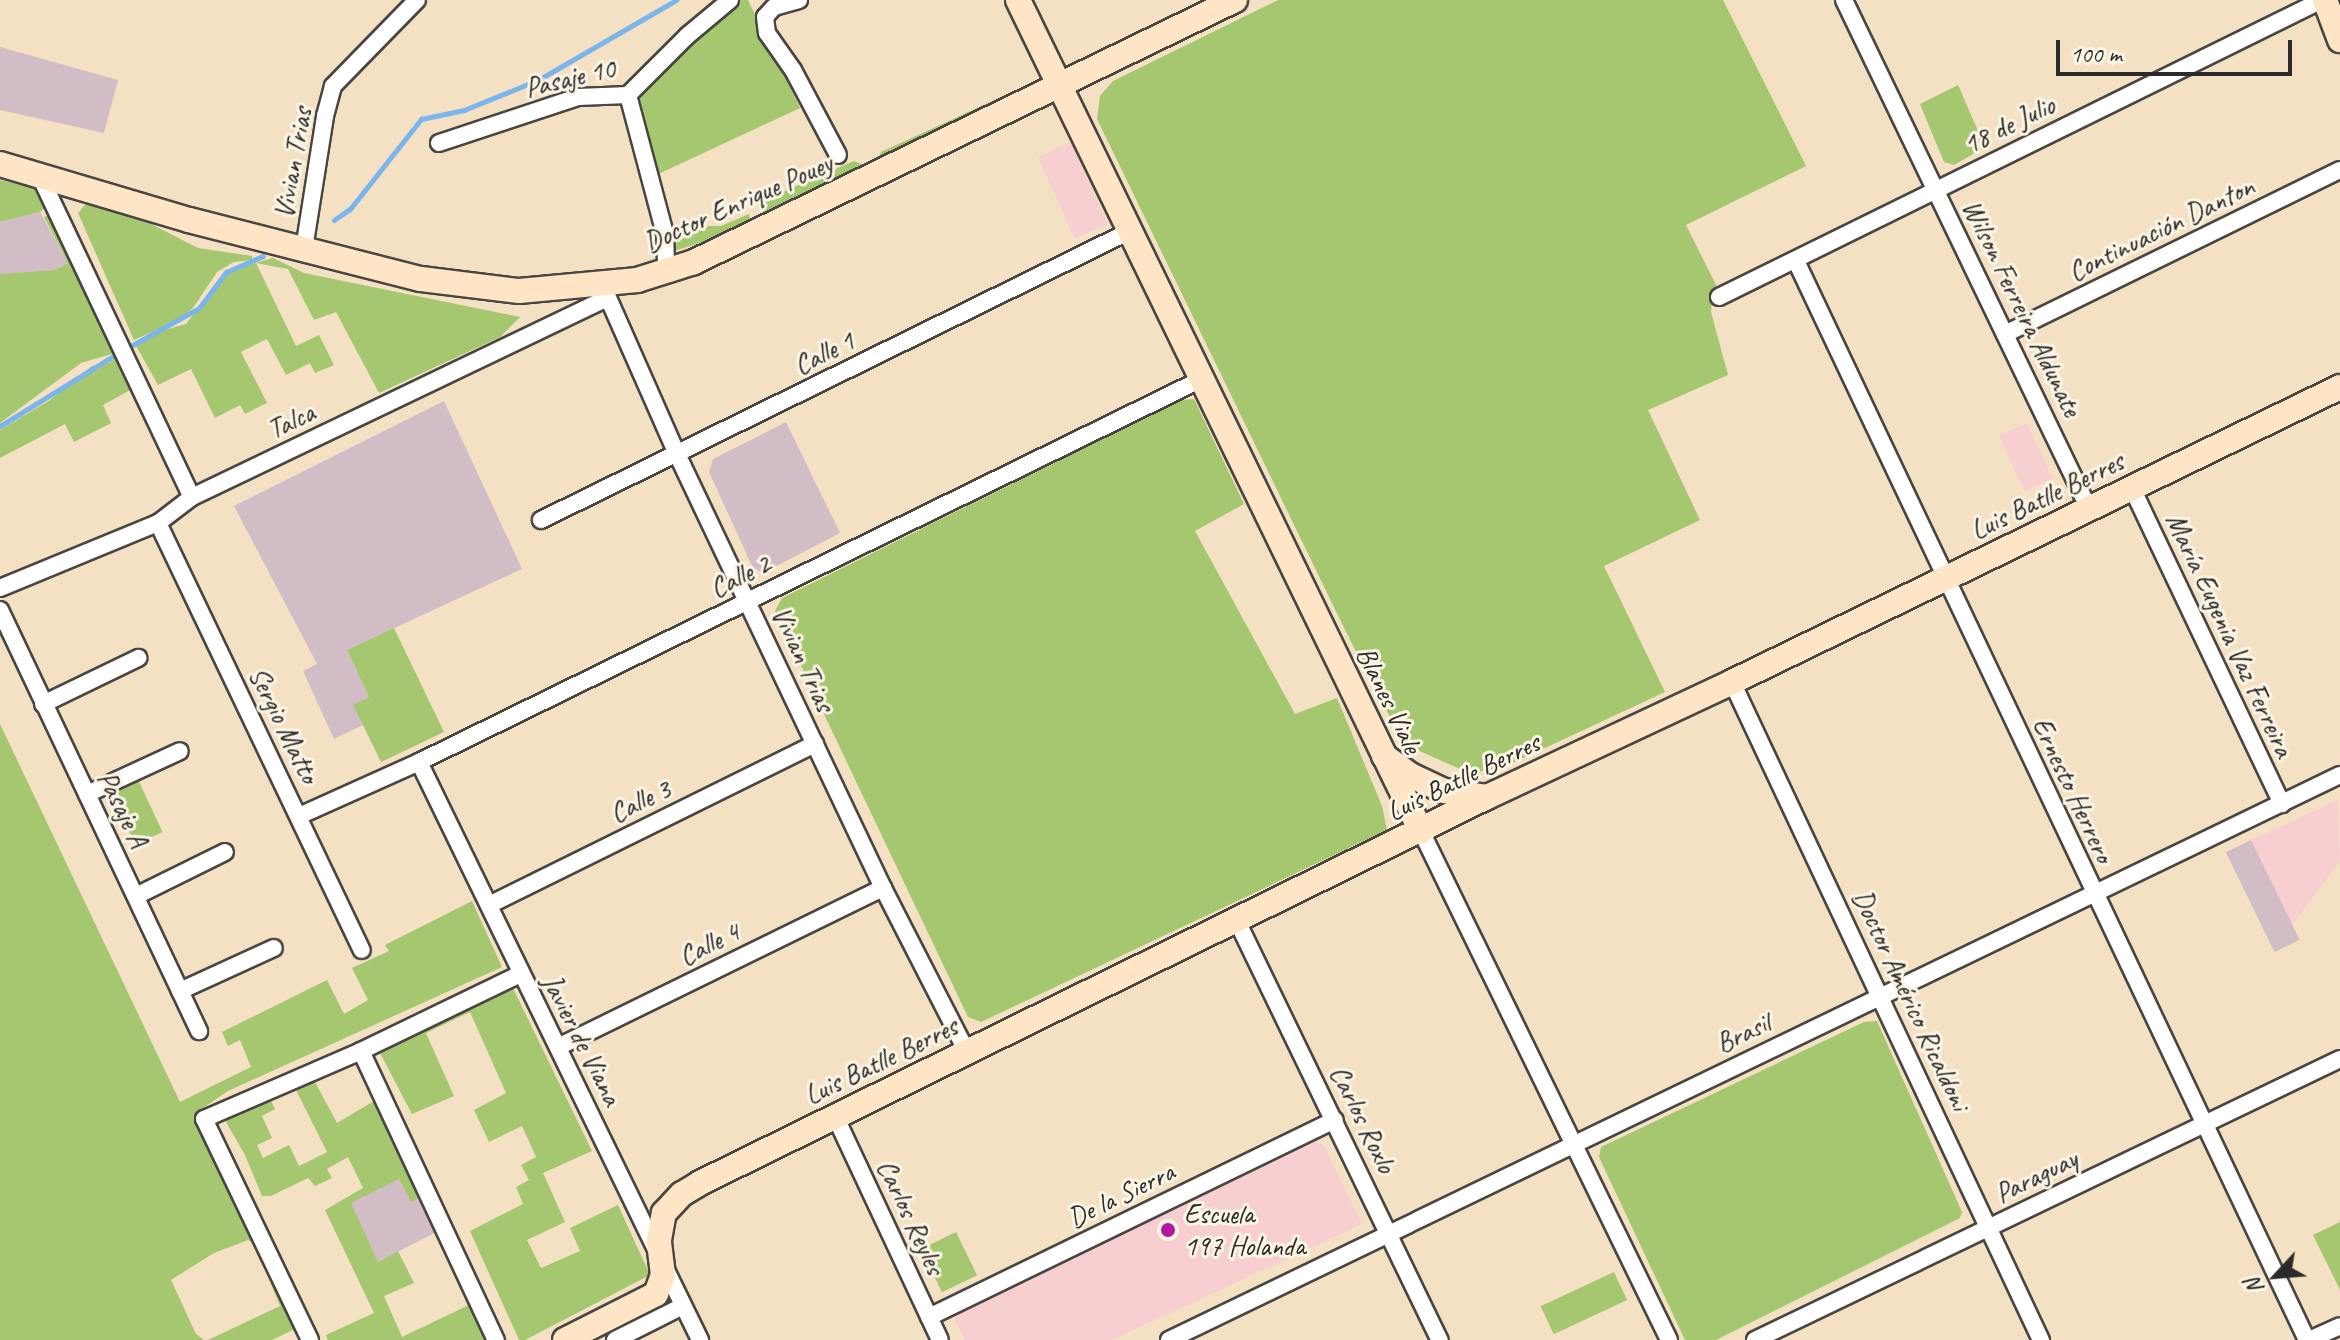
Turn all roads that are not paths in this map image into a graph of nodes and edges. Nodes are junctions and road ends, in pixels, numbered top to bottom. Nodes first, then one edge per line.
1 (417, 0) edge
2 (730, 0) edge
3 (799, 0) edge
4 (1018, 0) edge
5 (1235, 0) edge
6 (2324, 0) edge
7 (1850, 2) edge
8 (2340, 40) edge
9 (1061, 84) junction
10 (628, 95) junction
11 (439, 143) dead end
12 (838, 155) dead end
13 (0, 164) edge
14 (2340, 170) edge
15 (39, 174) junction
16 (1936, 189) junction
17 (1130, 231) junction
18 (304, 249) junction
19 (1796, 261) junction
20 (666, 270) junction
21 (604, 292) junction
22 (1719, 297) dead end
23 (2005, 334) junction
24 (1202, 379) junction
25 (2340, 387) edge
26 (677, 454) junction
27 (2132, 488) junction
28 (192, 497) junction
29 (2089, 509) junction
30 (541, 520) dead end
31 (158, 523) junction
32 (1946, 578) junction
33 (0, 588) edge
34 (747, 601) junction
35 (0, 610) edge
36 (138, 658) dead end
37 (1732, 682) junction
38 (43, 704) junction
39 (815, 744) junction
40 (180, 751) dead end
41 (1380, 753) junction
42 (419, 762) junction
43 (2340, 775) edge
44 (87, 794) junction
45 (1487, 797) junction
46 (2282, 804) junction
47 (299, 816) junction
48 (1421, 831) junction
49 (225, 852) dead end
50 (883, 888) junction
51 (2093, 894) junction
52 (136, 896) junction
53 (489, 905) junction
54 (1237, 921) junction
55 (274, 948) dead end
56 (362, 950) dead end
57 (520, 974) junction
58 (180, 991) junction
59 (1883, 997) junction
60 (199, 1031) dead end
61 (558, 1047) junction
62 (361, 1051) junction
63 (967, 1052) junction
64 (2340, 1059) edge
65 (835, 1116) junction
66 (1335, 1120) junction
67 (2204, 1122) junction
68 (1572, 1143) junction
69 (1987, 1229) junction
70 (1389, 1232) junction
71 (662, 1260) junction
72 (683, 1306) junction
73 (929, 1317) junction
74 (2340, 1326) edge
75 (1189, 1336) edge
76 (310, 1340) edge
77 (496, 1340) edge
78 (565, 1340) edge
79 (615, 1340) edge
80 (700, 1340) edge
81 (940, 1340) edge
82 (1169, 1340) edge
83 (1440, 1340) edge
84 (1669, 1340) edge
85 (1755, 1340) edge
86 (2041, 1340) edge
87 (2308, 1340) edge

1 - 18 street, Vivian Trias
2 - 10 street, Pasaje 10
3 - 12 street
4 - 9 street, Blanes Viale
5 - 9 street, Doctor Enrique Pouey
6 - 8 street
6 - 16 street, 18 de Julio
7 - 16 street, Wilson Ferreira Aldunate
9 - 17 street, Blanes Viale
9 - 20 street, Doctor Enrique Pouey
10 - 11 street, Pasaje 10
10 - 20 street
13 - 15 street, Doctor Enrique Pouey
14 - 23 street, Continuación Danton
15 - 18 street, Doctor Enrique Pouey
15 - 28 street
16 - 19 street, 18 de Julio
16 - 23 street, Wilson Ferreira Aldunate
17 - 24 street, Blanes Viale
17 - 26 street, Calle 1
18 - 21 street, Doctor Enrique Pouey
19 - 22 street, 18 de Julio
19 - 32 street, Ernesto Herrero
20 - 21 street, Doctor Enrique Pouey
21 - 26 street, Vivian Trias
21 - 28 street, Talca
23 - 29 street, Wilson Ferreira Aldunate
24 - 34 street, Calle 2
24 - 41 street, Blanes Viale
25 - 27 street, Luis Batlle Berres
26 - 30 street, Calle 1
26 - 34 street, Vivian Trias
27 - 29 street, Luis Batlle Berres
27 - 46 street, María Eugenia Vaz Ferreira
28 - 31 street, Talca
29 - 32 street, Luis Batlle Berres
31 - 33 street, Talca
31 - 47 street, Sergio Matto
32 - 37 street, Luis Batlle Berres
32 - 51 street, Ernesto Herrero
34 - 39 street, Vivian Trias
34 - 42 street, Calle 2
35 - 38 street, Pasaje A
36 - 38 street
37 - 45 street, Luis Batlle Berres
37 - 59 street, Doctor Américo Ricaldoni
38 - 44 street, Pasaje A
39 - 50 street, Vivian Trias
39 - 53 street, Calle 3
40 - 44 street
41 - 45 street
41 - 48 street, Blanes Viale
42 - 47 street, Calle 2
42 - 53 street, Javier de Viana
43 - 46 street, Brasil
44 - 52 street, Pasaje A
45 - 48 street, Luis Batlle Berres
46 - 51 street, Brasil
47 - 56 street, Sergio Matto
48 - 54 street, Luis Batlle Berres
48 - 68 street, Blanes Viale
49 - 52 street
50 - 61 street, Calle 4
50 - 63 street, Vivian Trias
51 - 59 street, Brasil
51 - 67 street, Ernesto Herrero
52 - 58 street, Pasaje A
53 - 57 street, Javier de Viana
54 - 63 street, Luis Batlle Berres
54 - 66 street, Carlos Roxlo
55 - 58 street
57 - 61 street, Javier de Viana
57 - 62 street
58 - 60 street, Pasaje A
59 - 68 street, Brasil
59 - 69 street, Doctor Américo Ricaldoni
61 - 71 street, Javier de Viana
62 - 76 street
62 - 77 street
63 - 65 street, Luis Batlle Berres
64 - 67 street, Paraguay
65 - 71 street, Luis Batlle Berres
65 - 73 street, Carlos Reyles
66 - 70 street, Carlos Roxlo
66 - 73 street, De la Sierra
67 - 69 street, Paraguay
67 - 87 street, Ernesto Herrero
68 - 70 street, Brasil
68 - 84 street, Blanes Viale
69 - 85 street, Paraguay
69 - 86 street, Doctor Américo Ricaldoni
70 - 75 street, Brasil
70 - 83 street, Carlos Roxlo
71 - 72 street, Javier de Viana
71 - 78 street, Luis Batlle Berres
72 - 79 street
72 - 80 street, Javier de Viana
73 - 81 street, Carlos Reyles
74 - 87 street
75 - 82 street, Brasil

